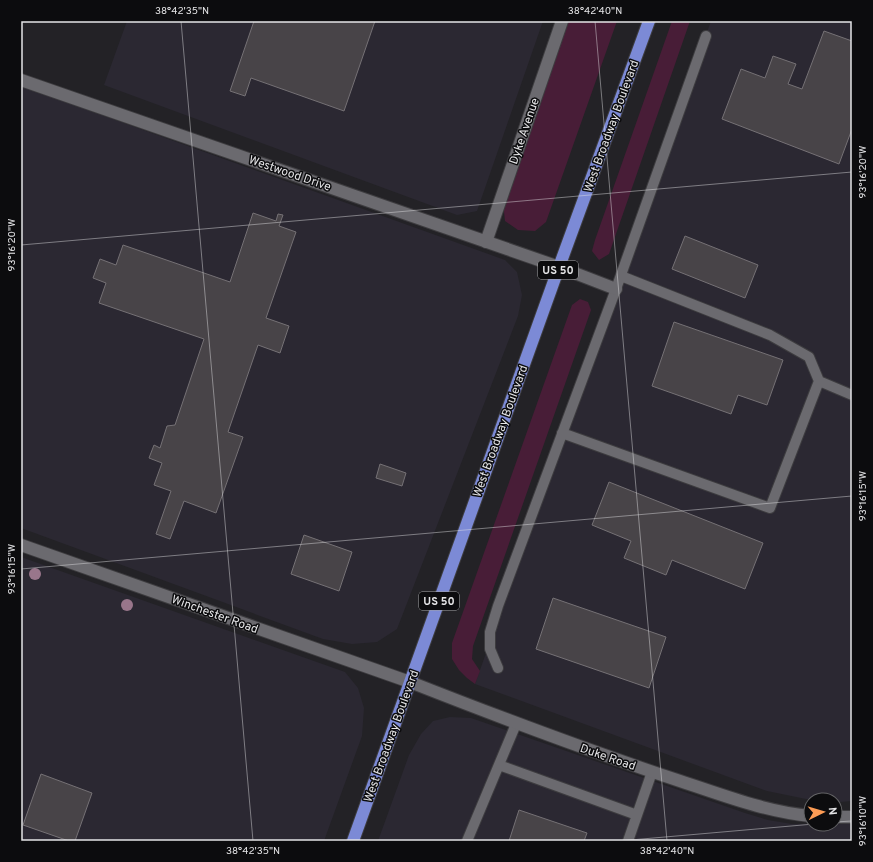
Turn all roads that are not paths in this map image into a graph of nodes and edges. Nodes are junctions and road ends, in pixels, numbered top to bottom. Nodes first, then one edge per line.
1 (562, 21) edge
2 (649, 21) edge
3 (706, 36) dead end
4 (21, 80) edge
5 (486, 242) junction
6 (559, 267) junction
7 (621, 276) junction
8 (616, 288) junction
9 (819, 381) junction
10 (852, 394) edge
11 (562, 433) junction
12 (21, 545) edge
13 (498, 668) dead end
14 (410, 682) junction
15 (516, 724) junction
16 (499, 764) junction
17 (652, 772) junction
18 (637, 815) junction
19 (803, 815) edge
20 (353, 841) edge
21 (467, 841) edge
22 (628, 841) edge

1 - 5 street, Dyke Avenue
2 - 6 highway, West Broadway Boulevard / US 50
3 - 7 lane
4 - 5 street, Westwood Drive
5 - 6 street, Westwood Drive
6 - 8 street, Westwood Drive
6 - 14 highway, West Broadway Boulevard / US 50
7 - 8 lane
7 - 9 lane
8 - 11 lane
9 - 10 lane
9 - 11 lane
11 - 13 lane
12 - 14 street, Winchester Road
14 - 15 street, Duke Road
14 - 20 highway, West Broadway Boulevard / US 50
15 - 16 lane
15 - 17 street, Duke Road
16 - 18 lane
16 - 21 lane
17 - 18 lane
17 - 19 street, Duke Road
18 - 22 lane

